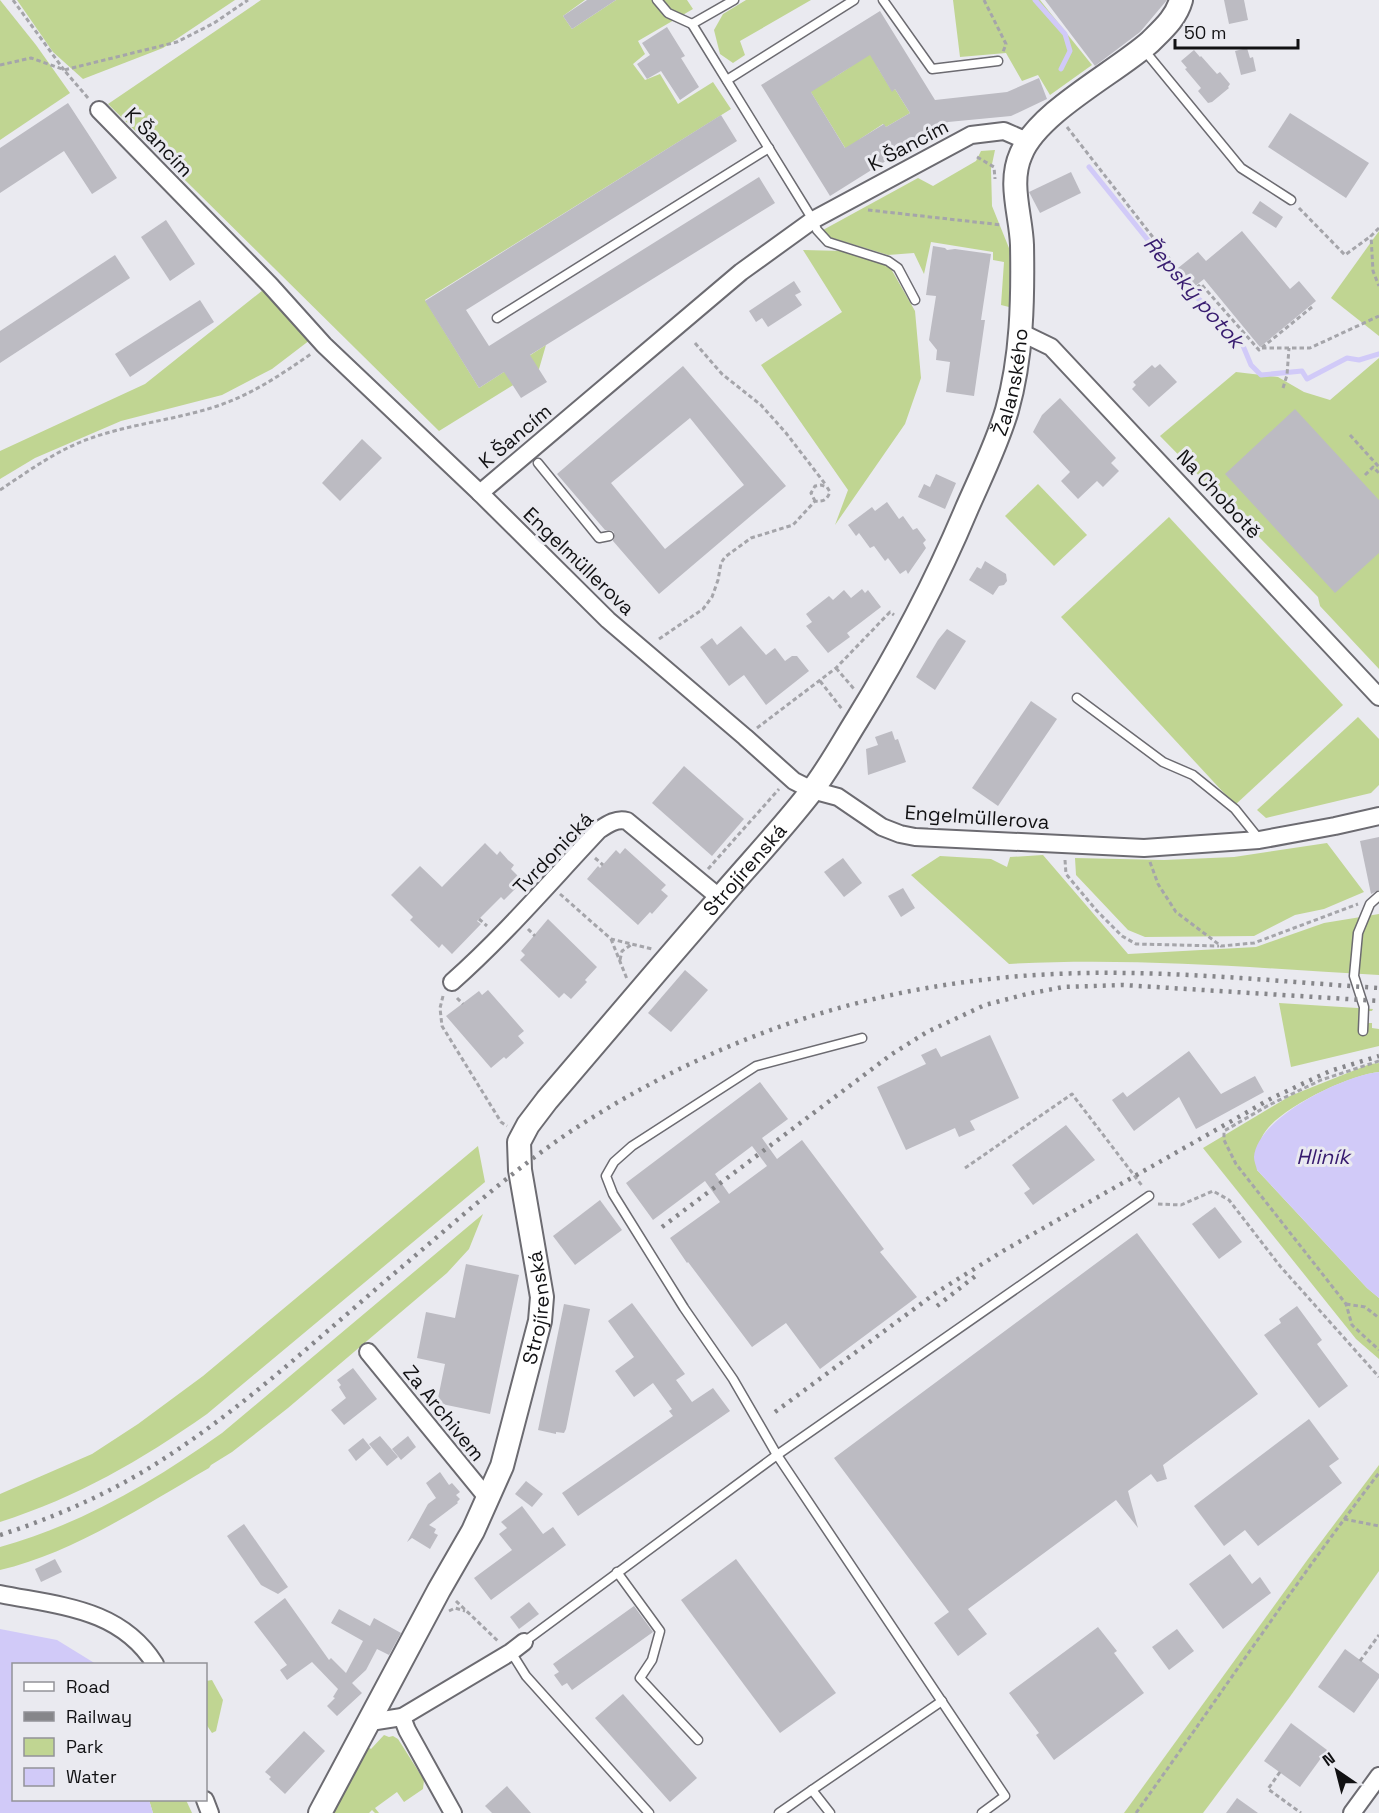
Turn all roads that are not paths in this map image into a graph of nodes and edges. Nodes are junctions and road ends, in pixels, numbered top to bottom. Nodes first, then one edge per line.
1 (657, 0) edge
2 (734, 0) edge
3 (855, 0) edge
4 (883, 0) edge
5 (1181, 0) edge
6 (692, 24) junction
7 (1143, 48) junction
8 (998, 61) road end
9 (727, 80) junction
10 (99, 110) road end
11 (1027, 141) junction
12 (769, 148) junction
13 (1291, 200) road end
14 (813, 220) junction
15 (915, 300) dead end
16 (497, 318) dead end
17 (1020, 332) junction
18 (538, 463) dead end
19 (480, 493) junction
20 (609, 536) dead end
21 (1379, 697) edge
22 (1077, 698) dead end
23 (812, 790) junction
24 (1379, 816) edge
25 (1259, 840) junction
26 (1379, 896) edge
27 (720, 898) junction
28 (448, 988) road end
29 (1363, 1032) dead end
30 (862, 1038) dead end
31 (1149, 1196) road end
32 (368, 1352) dead end
33 (777, 1455) junction
34 (489, 1500) junction
35 (617, 1572) junction
36 (0, 1594) edge
37 (517, 1647) junction
38 (154, 1663) edge
39 (942, 1701) junction
40 (402, 1717) junction
41 (370, 1722) junction
42 (698, 1740) dead end
43 (1379, 1776) edge
44 (813, 1790) junction
45 (320, 1813) edge
46 (453, 1813) edge
47 (649, 1813) edge
48 (779, 1813) edge
49 (830, 1813) edge
50 (982, 1813) edge
51 (1352, 1813) edge

1 - 6 lane
2 - 6 lane
3 - 9 lane
4 - 8 lane
5 - 7 street, Žalanského
6 - 9 lane
7 - 11 street, Žalanského
7 - 13 lane
9 - 12 lane
10 - 19 street, K Šancím
11 - 14 street, K Šancím
11 - 17 street, Žalanského
12 - 14 lane
12 - 16 lane
14 - 15 lane
14 - 19 street, K Šancím
17 - 21 street, Na Chobotě
17 - 23 street, Žalanského
18 - 20 lane
19 - 23 street, Engelmüllerova
22 - 25 lane
23 - 25 street, Engelmüllerova
23 - 27 street, Strojírenská
24 - 25 street, Engelmüllerova
26 - 29 lane
27 - 28 street, Tvrdonická
27 - 34 street, Strojírenská
30 - 33 lane
31 - 33 lane
32 - 34 street, Za Archivem
33 - 35 lane
33 - 39 lane
34 - 41 street, Strojírenská
35 - 37 lane
35 - 42 lane
36 - 38 street
37 - 40 street
37 - 47 lane
39 - 44 lane
39 - 50 lane
40 - 41 street
40 - 46 street
41 - 45 street, Strojírenská
43 - 51 street
44 - 48 lane
44 - 49 lane

